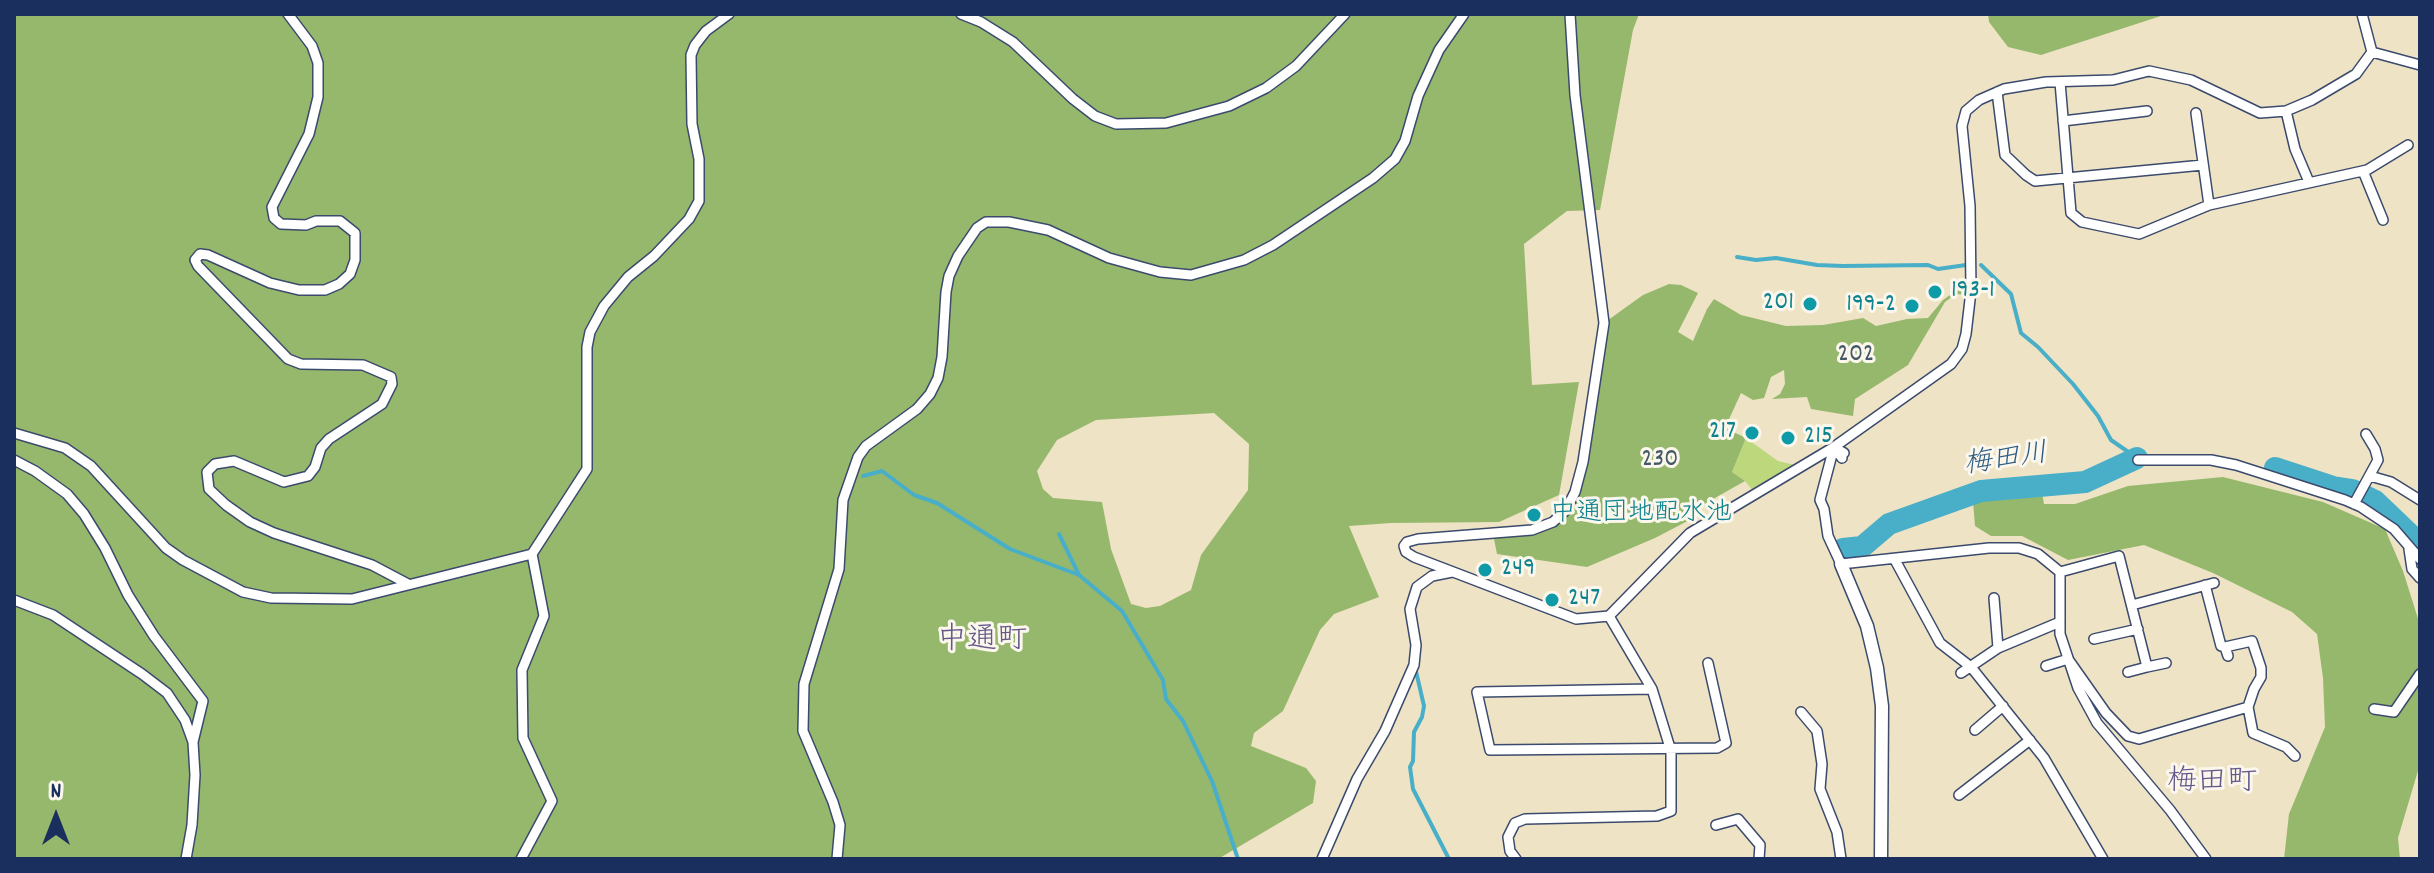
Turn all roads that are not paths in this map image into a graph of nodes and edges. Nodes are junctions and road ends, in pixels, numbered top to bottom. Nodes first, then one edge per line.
1 (288, 14) edge
2 (729, 14) edge
3 (961, 14) edge
4 (1345, 14) edge
5 (1464, 14) edge
6 (1570, 14) edge
7 (2362, 14) edge
8 (2372, 52) junction
9 (2420, 65) edge
10 (2060, 82) junction
11 (1997, 92) junction
12 (2147, 111) dead end
13 (2286, 111) junction
14 (2196, 113) dead end
15 (2063, 121) junction
16 (2408, 145) dead end
17 (2203, 165) junction
18 (2363, 171) junction
19 (2068, 179) junction
20 (2309, 182) junction
21 (2209, 205) junction
22 (2383, 220) dead end
23 (14, 433) edge
24 (2366, 434) dead end
25 (1834, 447) junction
26 (1843, 455) dead end
27 (14, 460) edge
28 (2138, 460) dead end
29 (2370, 476) junction
30 (2420, 500) edge
31 (2354, 504) junction
32 (2409, 549) junction
33 (532, 554) junction
34 (2420, 559) edge
35 (1895, 560) junction
36 (1841, 564) junction
37 (1455, 572) junction
38 (2060, 572) junction
39 (2420, 578) edge
40 (408, 584) junction
41 (1994, 598) dead end
42 (14, 600) edge
43 (2132, 605) junction
44 (1609, 616) junction
45 (2060, 622) junction
46 (2138, 629) junction
47 (2099, 634) dead end
48 (1998, 648) junction
49 (2068, 659) junction
50 (1708, 663) dead end
51 (2166, 663) dead end
52 (2046, 666) dead end
53 (1971, 667) junction
54 (2147, 667) junction
55 (2128, 672) dead end
56 (1961, 673) dead end
57 (2420, 674) edge
58 (1652, 689) junction
59 (2003, 706) junction
60 (2248, 707) junction
61 (2374, 709) dead end
62 (1801, 712) dead end
63 (1975, 730) dead end
64 (2030, 740) junction
65 (193, 742) junction
66 (1671, 751) junction
67 (2295, 756) dead end
68 (1959, 795) dead end
69 (1716, 825) dead end
70 (186, 859) edge
71 (521, 859) edge
72 (837, 859) edge
73 (1322, 859) edge
74 (1516, 859) edge
75 (1759, 859) edge
76 (1841, 859) edge
77 (1881, 859) edge
78 (2103, 859) edge
79 (2206, 859) edge

1 - 40 street
2 - 33 street
3 - 4 street
5 - 72 street
6 - 37 street
7 - 8 street
8 - 9 street
8 - 13 street
10 - 11 street
10 - 13 street
10 - 15 street
11 - 19 street
11 - 25 street
12 - 15 street
13 - 20 street
14 - 17 street
15 - 19 street
16 - 18 street
17 - 19 street
17 - 21 street
18 - 20 street
18 - 22 street
19 - 21 street
20 - 21 street
23 - 40 street
24 - 29 street
25 - 26 street
25 - 36 street
25 - 44 street
27 - 65 street
28 - 31 street
29 - 30 street
29 - 31 street
31 - 32 street
32 - 34 street
32 - 39 street
33 - 40 street
33 - 71 street
35 - 36 street
35 - 38 street
35 - 53 street
36 - 77 street
37 - 44 street
37 - 73 street
38 - 43 street
38 - 45 street
41 - 48 street
42 - 65 street
43 - 46 street
43 - 60 street
44 - 58 street
45 - 48 street
45 - 49 street
46 - 47 street
46 - 54 street
48 - 53 street
49 - 52 street
49 - 60 street
49 - 79 street
50 - 66 street
51 - 54 street
53 - 56 street
53 - 59 street
54 - 55 street
57 - 61 street
58 - 66 street
58 - 66 street
59 - 63 street
59 - 64 street
60 - 67 street
62 - 76 street
64 - 68 street
64 - 78 street
65 - 70 street
66 - 74 street
69 - 75 street

